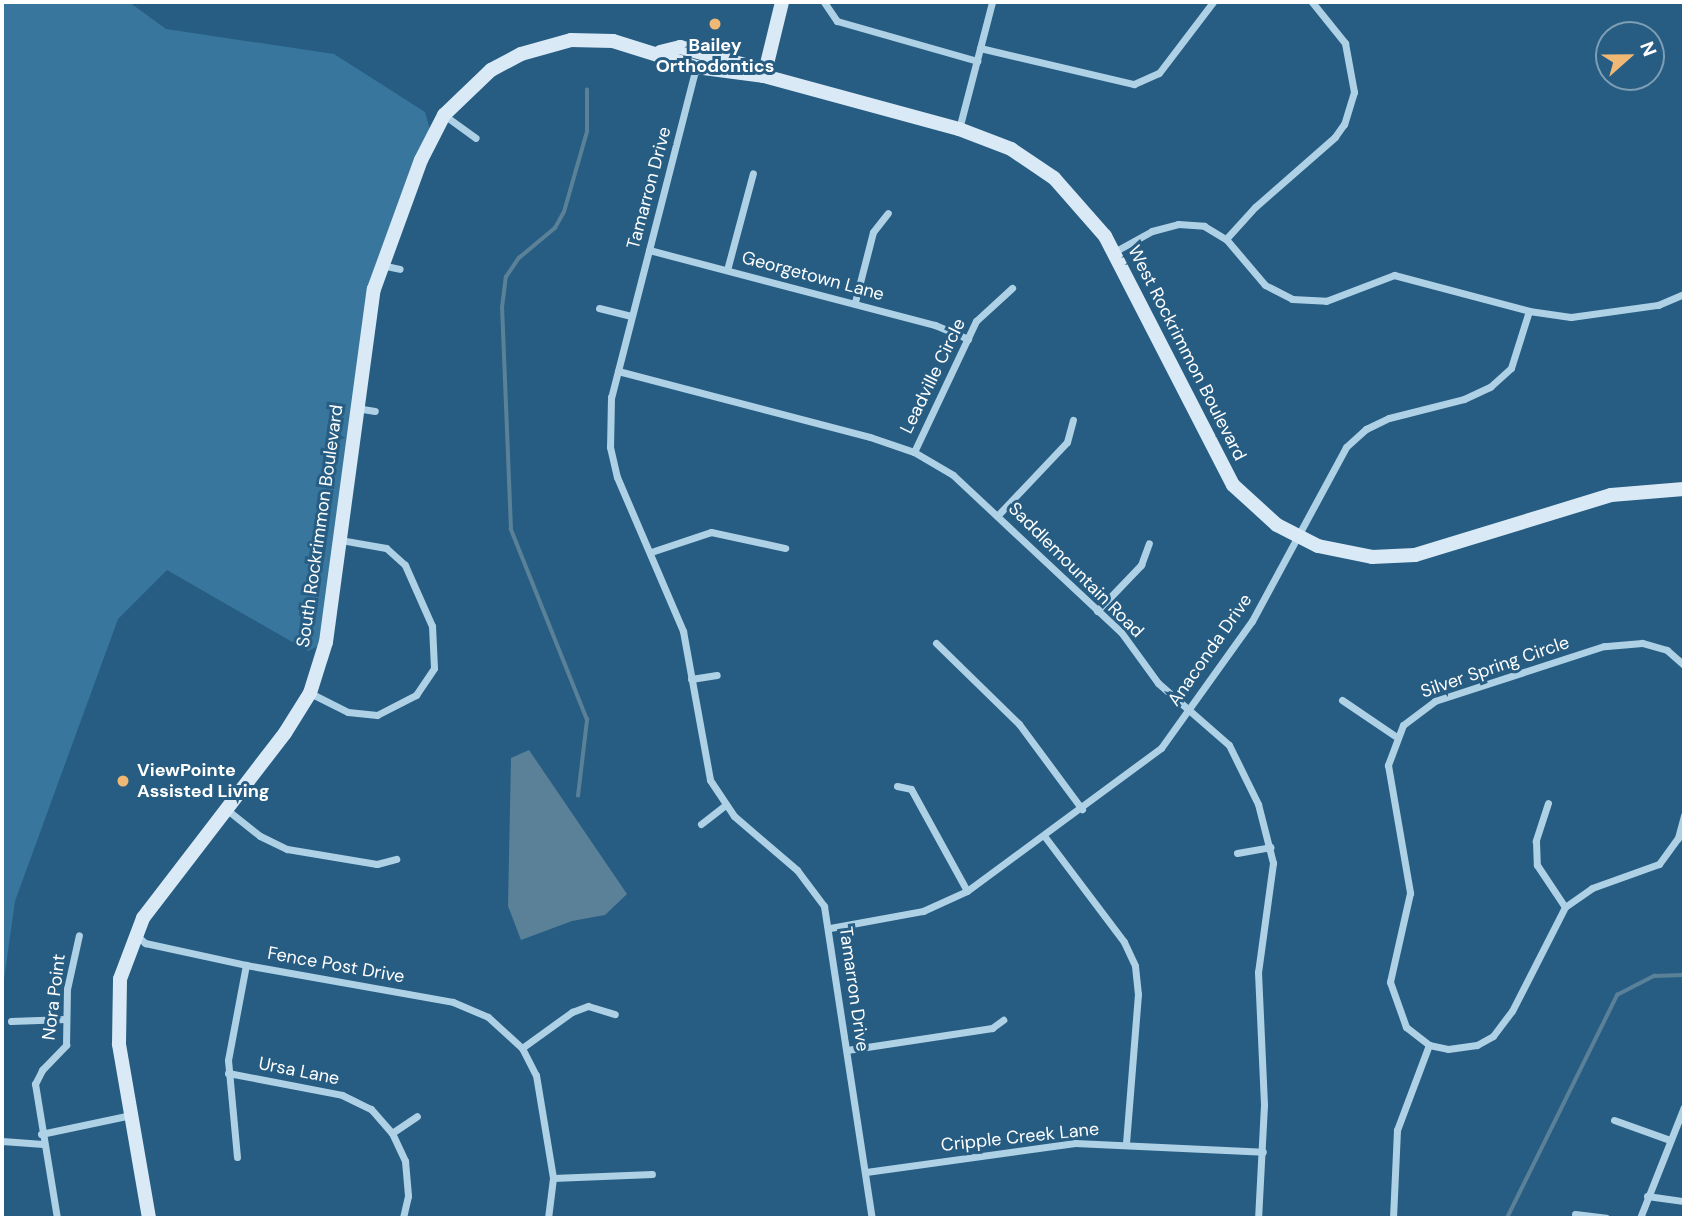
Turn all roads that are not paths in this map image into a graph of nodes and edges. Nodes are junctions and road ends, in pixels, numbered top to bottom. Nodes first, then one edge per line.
1 (782, 2) edge
2 (824, 2) edge
3 (992, 2) edge
4 (1213, 2) edge
5 (1312, 2) edge
6 (981, 48) junction
7 (660, 52) junction
8 (977, 61) junction
9 (696, 67) junction
10 (764, 76) junction
11 (444, 114) junction
12 (959, 129) junction
13 (476, 138) dead end
14 (752, 173) dead end
15 (888, 213) dead end
16 (1227, 239) junction
17 (649, 250) junction
18 (1114, 252) junction
19 (381, 265) junction
20 (400, 269) dead end
21 (727, 270) junction
22 (1012, 288) dead end
23 (1684, 294) edge
24 (855, 303) junction
25 (599, 308) dead end
26 (1529, 312) junction
27 (631, 316) junction
28 (968, 339) junction
29 (618, 371) junction
30 (356, 408) junction
31 (375, 411) dead end
32 (1073, 421) dead end
33 (914, 452) junction
34 (1684, 489) edge
35 (998, 515) junction
36 (1297, 537) junction
37 (340, 540) junction
38 (1149, 543) dead end
39 (785, 548) dead end
40 (650, 552) junction
41 (1097, 611) junction
42 (936, 643) dead end
43 (1682, 659) edge
44 (434, 668) junction
45 (443, 670) dead end
46 (717, 675) dead end
47 (691, 679) junction
48 (310, 693) junction
49 (1342, 701) dead end
50 (1189, 708) junction
51 (1395, 736) junction
52 (897, 786) dead end
53 (1549, 803) dead end
54 (724, 805) junction
55 (226, 808) junction
56 (1082, 809) junction
57 (1684, 815) edge
58 (701, 824) dead end
59 (1045, 837) junction
60 (1681, 840) edge
61 (1270, 847) junction
62 (1237, 853) dead end
63 (396, 859) dead end
64 (967, 891) junction
65 (1566, 907) junction
66 (830, 928) junction
67 (134, 933) junction
68 (79, 935) dead end
69 (246, 965) junction
70 (615, 1014) dead end
71 (66, 1019) junction
72 (1003, 1020) dead end
73 (11, 1021) dead end
74 (1429, 1045) junction
75 (522, 1048) junction
76 (847, 1050) junction
77 (228, 1073) junction
78 (1684, 1107) edge
79 (131, 1115) junction
80 (417, 1116) dead end
81 (1614, 1120) dead end
82 (392, 1133) junction
83 (41, 1134) junction
84 (1670, 1140) junction
85 (2, 1141) edge
86 (1126, 1143) junction
87 (43, 1144) junction
88 (1263, 1152) junction
89 (237, 1157) dead end
90 (866, 1172) junction
91 (652, 1174) dead end
92 (553, 1178) junction
93 (1647, 1196) junction
94 (1684, 1201) edge
95 (1575, 1214) dead end
96 (57, 1218) edge
97 (149, 1218) edge
98 (403, 1218) edge
99 (548, 1218) edge
100 (872, 1218) edge
101 (1258, 1218) edge
102 (1393, 1218) edge
103 (1606, 1218) edge
104 (1640, 1218) edge

1 - 10 main road
2 - 8 street
3 - 6 street
4 - 6 street
5 - 16 street
6 - 8 street
7 - 9 main road, South Rockrimmon Boulevard
7 - 10 main road, South Rockrimmon Boulevard
7 - 11 main road, South Rockrimmon Boulevard
8 - 12 street
9 - 10 main road, South Rockrimmon Boulevard
9 - 17 street, Tamarron Drive
10 - 12 main road, South Rockrimmon Boulevard
11 - 13 street
11 - 19 main road, South Rockrimmon Boulevard
12 - 18 main road, West Rockrimmon Boulevard
14 - 21 street
15 - 24 street
16 - 18 street
16 - 26 street
17 - 21 street, Georgetown Lane
17 - 27 street, Tamarron Drive
18 - 36 main road, West Rockrimmon Boulevard
19 - 20 street
19 - 30 main road, South Rockrimmon Boulevard
21 - 24 street, Georgetown Lane
22 - 28 street, Leadville Circle
23 - 26 street
24 - 28 street, Georgetown Lane
25 - 27 street
26 - 36 street, Anaconda Drive
27 - 29 street, Tamarron Drive
28 - 33 street, Leadville Circle
29 - 33 street, Saddlemountain Road
29 - 40 street, Tamarron Drive
30 - 31 street
30 - 37 main road, South Rockrimmon Boulevard
32 - 35 street
33 - 35 street, Saddlemountain Road
34 - 36 main road, West Rockrimmon Boulevard
35 - 41 street, Saddlemountain Road
36 - 50 street, Anaconda Drive
37 - 44 street
37 - 48 main road, South Rockrimmon Boulevard
38 - 41 street
39 - 40 street
40 - 47 street, Tamarron Drive
41 - 50 street, Saddlemountain Road
42 - 56 street
43 - 51 street, Silver Spring Circle
44 - 45 street
44 - 48 street
46 - 47 street
47 - 54 street, Tamarron Drive
48 - 55 main road, South Rockrimmon Boulevard
49 - 51 street
50 - 56 street, Anaconda Drive
50 - 61 street, Saddlemountain Road
51 - 74 street
52 - 64 street
53 - 65 street
54 - 58 street
54 - 66 street, Tamarron Drive
55 - 63 street
55 - 67 main road, South Rockrimmon Boulevard
56 - 59 street, Anaconda Drive
57 - 60 street
59 - 64 street, Anaconda Drive
59 - 86 street
60 - 65 street
61 - 62 street
61 - 88 street, Saddlemountain Road
64 - 66 street, Anaconda Drive
65 - 74 street
66 - 76 street, Tamarron Drive
67 - 69 street, Fence Post Drive
67 - 79 main road, South Rockrimmon Boulevard
68 - 71 street, Nora Point
69 - 75 street, Fence Post Drive
69 - 77 street
70 - 75 street
71 - 73 street
71 - 83 street, Nora Point
72 - 76 street
74 - 102 street
75 - 92 street
76 - 90 street, Tamarron Drive
77 - 82 street, Ursa Lane
77 - 89 street
78 - 84 street
79 - 83 street
79 - 97 main road, South Rockrimmon Boulevard
80 - 82 street
81 - 84 street
82 - 98 street, Ursa Lane
83 - 87 street, Nora Point
84 - 93 street
85 - 87 street
86 - 88 street, Cripple Creek Lane
86 - 90 street, Cripple Creek Lane
87 - 96 street, Nora Point
88 - 101 street, Saddlemountain Road
90 - 100 street, Tamarron Drive
91 - 92 street
92 - 99 street
93 - 94 street
93 - 104 street
95 - 103 street

